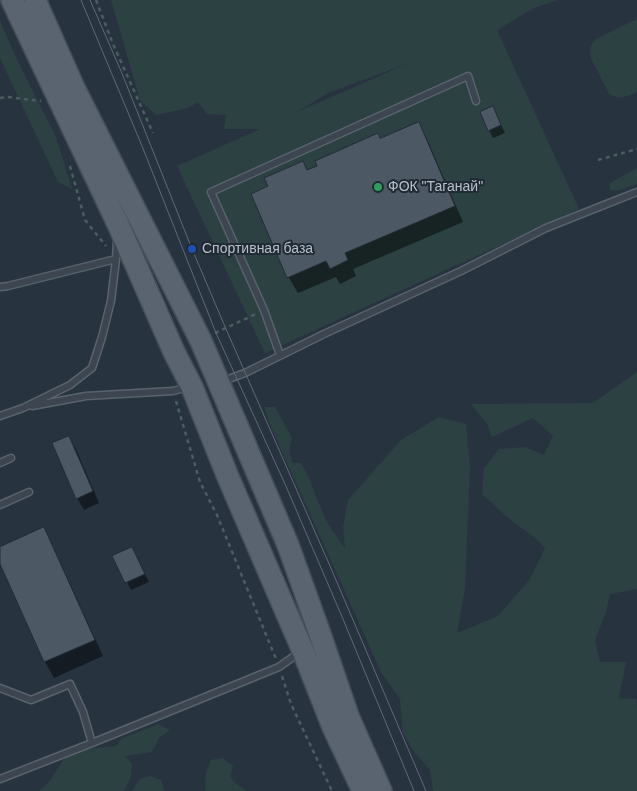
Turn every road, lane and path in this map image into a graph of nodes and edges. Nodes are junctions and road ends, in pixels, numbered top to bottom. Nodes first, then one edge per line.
1 (12, 0) edge
2 (35, 0) edge
3 (96, 0) edge
4 (0, 98) edge
5 (476, 101) dead end
6 (45, 102) dead end
7 (153, 133) dead end
8 (637, 149) edge
9 (598, 160) dead end
10 (637, 192) edge
11 (85, 220) dead end
12 (118, 224) junction
13 (116, 259) junction
14 (0, 287) edge
15 (280, 355) junction
16 (219, 382) junction
17 (182, 389) junction
18 (23, 408) junction
19 (0, 416) edge
20 (11, 458) dead end
21 (0, 463) edge
22 (30, 492) dead end
23 (0, 505) edge
24 (303, 650) junction
25 (279, 667) junction
26 (0, 688) edge
27 (92, 743) junction
28 (0, 779) edge
29 (332, 791) edge
30 (363, 791) edge
31 (381, 791) edge

1 - 12 main road
2 - 16 main road
3 - 7 path
4 - 6 path
5 - 15 lane
8 - 9 path
10 - 15 lane
11 - 13 path
12 - 13 lane
12 - 17 main road
13 - 14 lane
13 - 18 lane
15 - 16 lane
16 - 17 main road
16 - 31 main road
17 - 18 lane
17 - 24 main road
17 - 25 path
18 - 19 lane
20 - 21 lane
22 - 23 lane
24 - 25 lane
24 - 30 main road
25 - 27 lane
25 - 29 path
26 - 27 lane
27 - 28 lane

